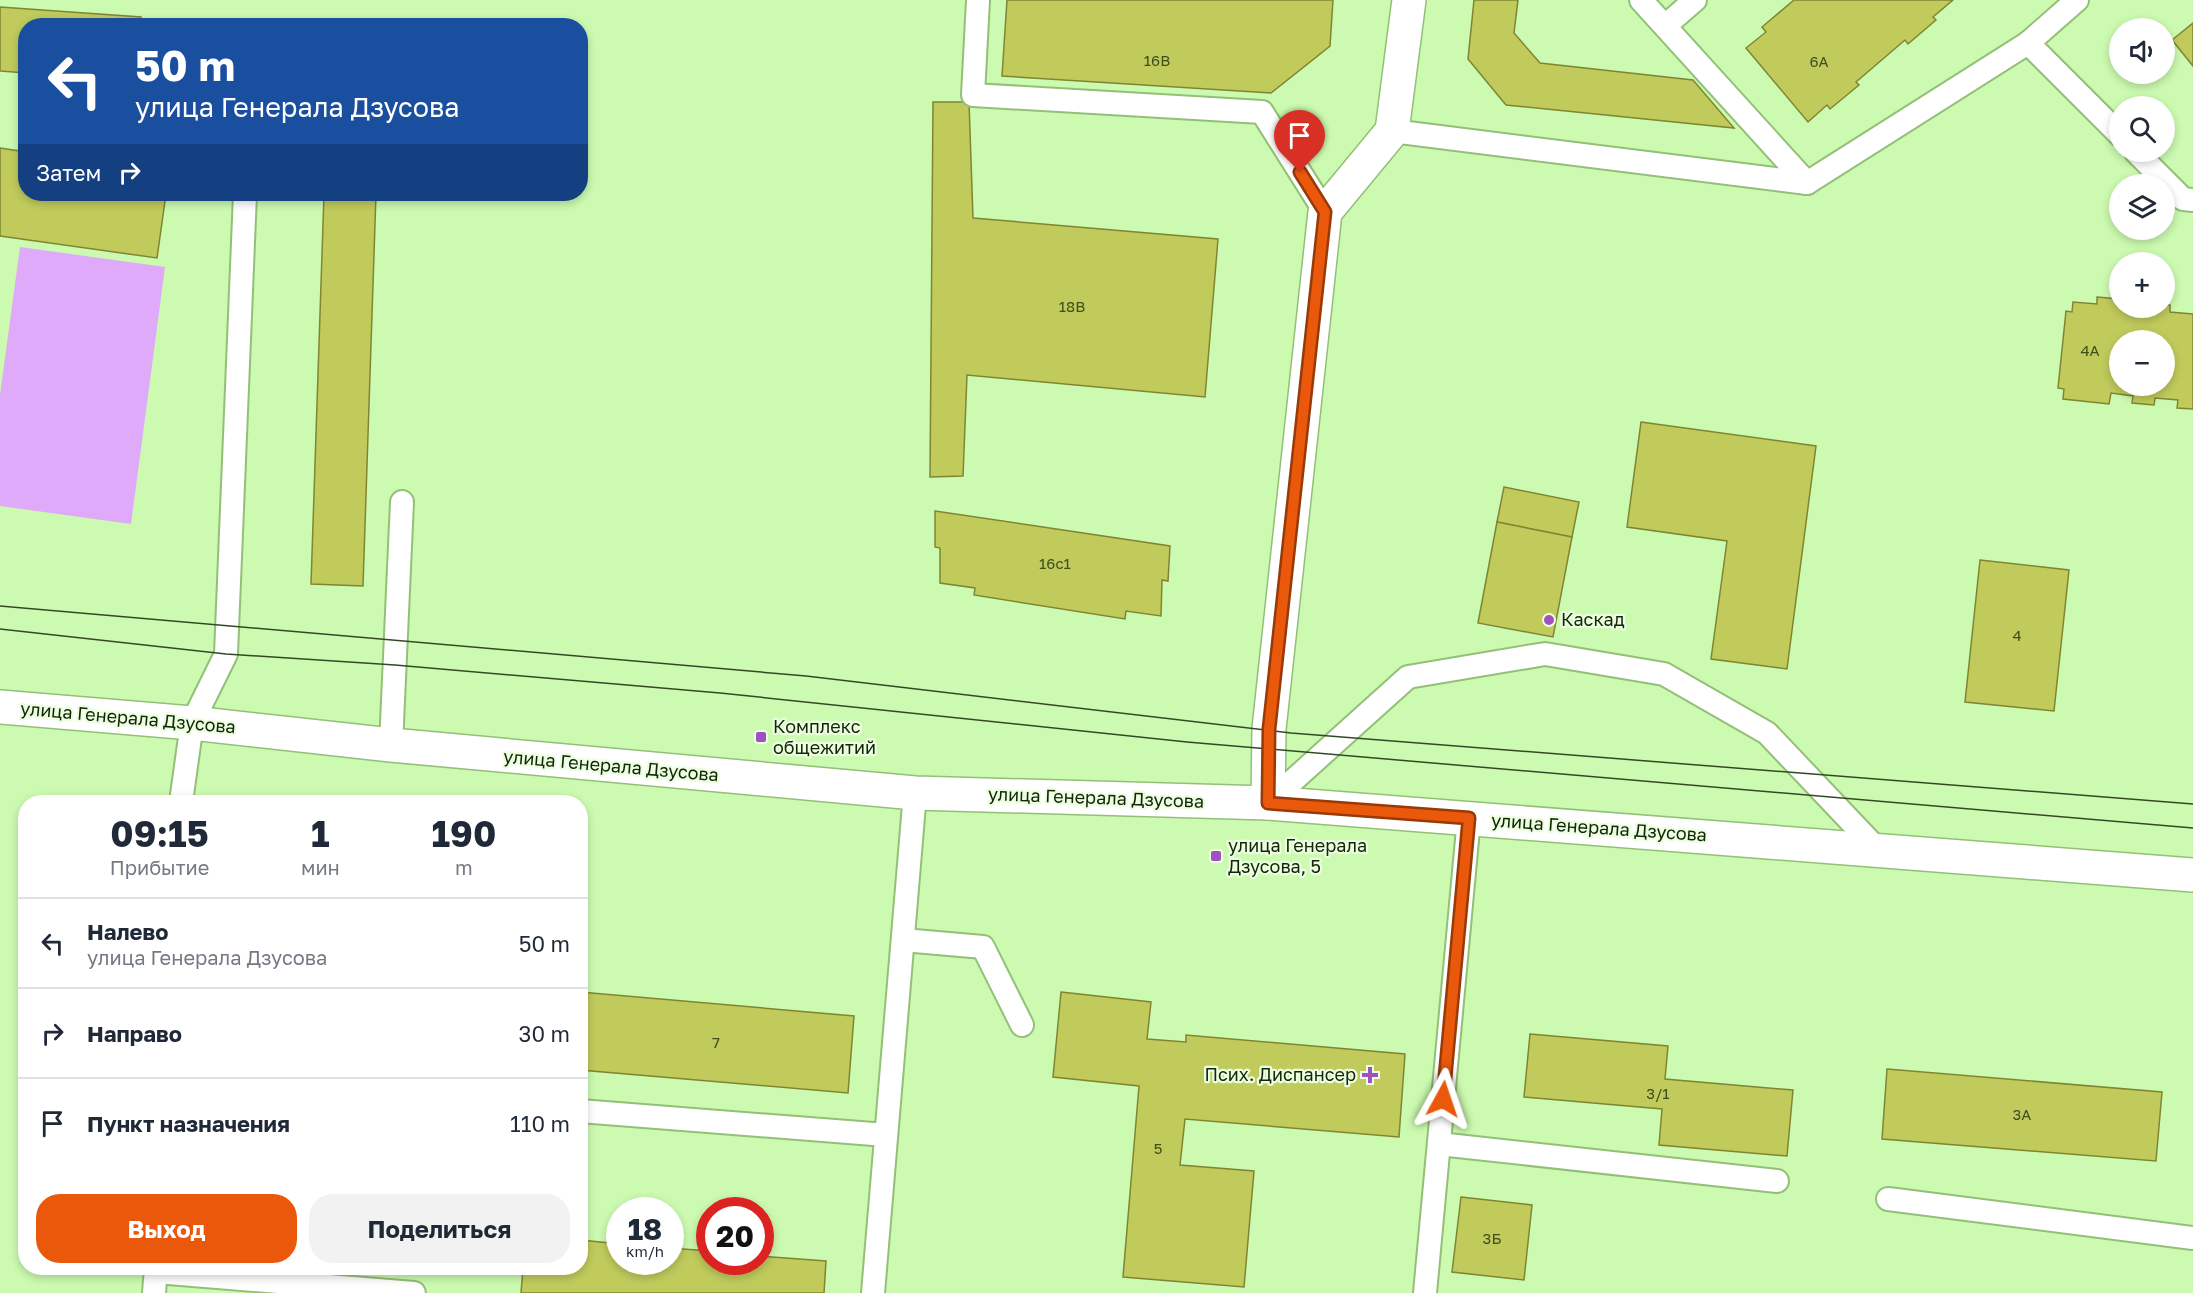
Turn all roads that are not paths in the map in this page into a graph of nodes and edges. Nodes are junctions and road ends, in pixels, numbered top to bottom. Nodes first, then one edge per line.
1 (978, 0) edge
2 (1409, 0) edge
3 (1641, 0) edge
4 (1695, 0) edge
5 (2077, 0) edge
6 (1665, 26) junction
7 (2028, 43) junction
8 (2109, 124) edge
9 (1392, 131) junction
10 (2148, 162) edge
11 (1807, 183) junction
12 (2190, 197) edge
13 (245, 201) edge
14 (1325, 212) junction
15 (402, 502) dead end
16 (0, 707) edge
17 (192, 723) junction
18 (391, 745) junction
19 (915, 793) junction
20 (182, 795) edge
21 (1268, 803) junction
22 (1469, 818) junction
23 (1878, 849) junction
24 (2193, 875) edge
25 (903, 940) junction
26 (1022, 1025) dead end
27 (588, 1112) edge
28 (886, 1135) junction
29 (1439, 1144) junction
30 (1777, 1181) dead end
31 (1888, 1198) dead end
32 (2193, 1238) edge
33 (155, 1278) edge
34 (414, 1293) edge
35 (873, 1293) edge
36 (1425, 1293) edge

1 - 14 lane
2 - 9 street
3 - 6 lane
4 - 6 lane
5 - 7 lane
6 - 11 lane
7 - 8 lane
7 - 11 lane
9 - 11 lane
9 - 14 street
10 - 12 lane
13 - 17 lane
14 - 21 street
15 - 18 lane
16 - 17 street, улица Генерала Дзусова
17 - 18 street, улица Генерала Дзусова
17 - 20 lane
18 - 19 street, улица Генерала Дзусова
19 - 21 street, улица Генерала Дзусова
19 - 25 lane
21 - 22 street, улица Генерала Дзусова
21 - 23 lane
22 - 23 street, улица Генерала Дзусова
22 - 29 lane
23 - 24 street, улица Генерала Дзусова
25 - 26 lane
25 - 28 lane
27 - 28 lane
28 - 35 lane
29 - 30 lane
29 - 36 lane
31 - 32 lane
33 - 34 lane

